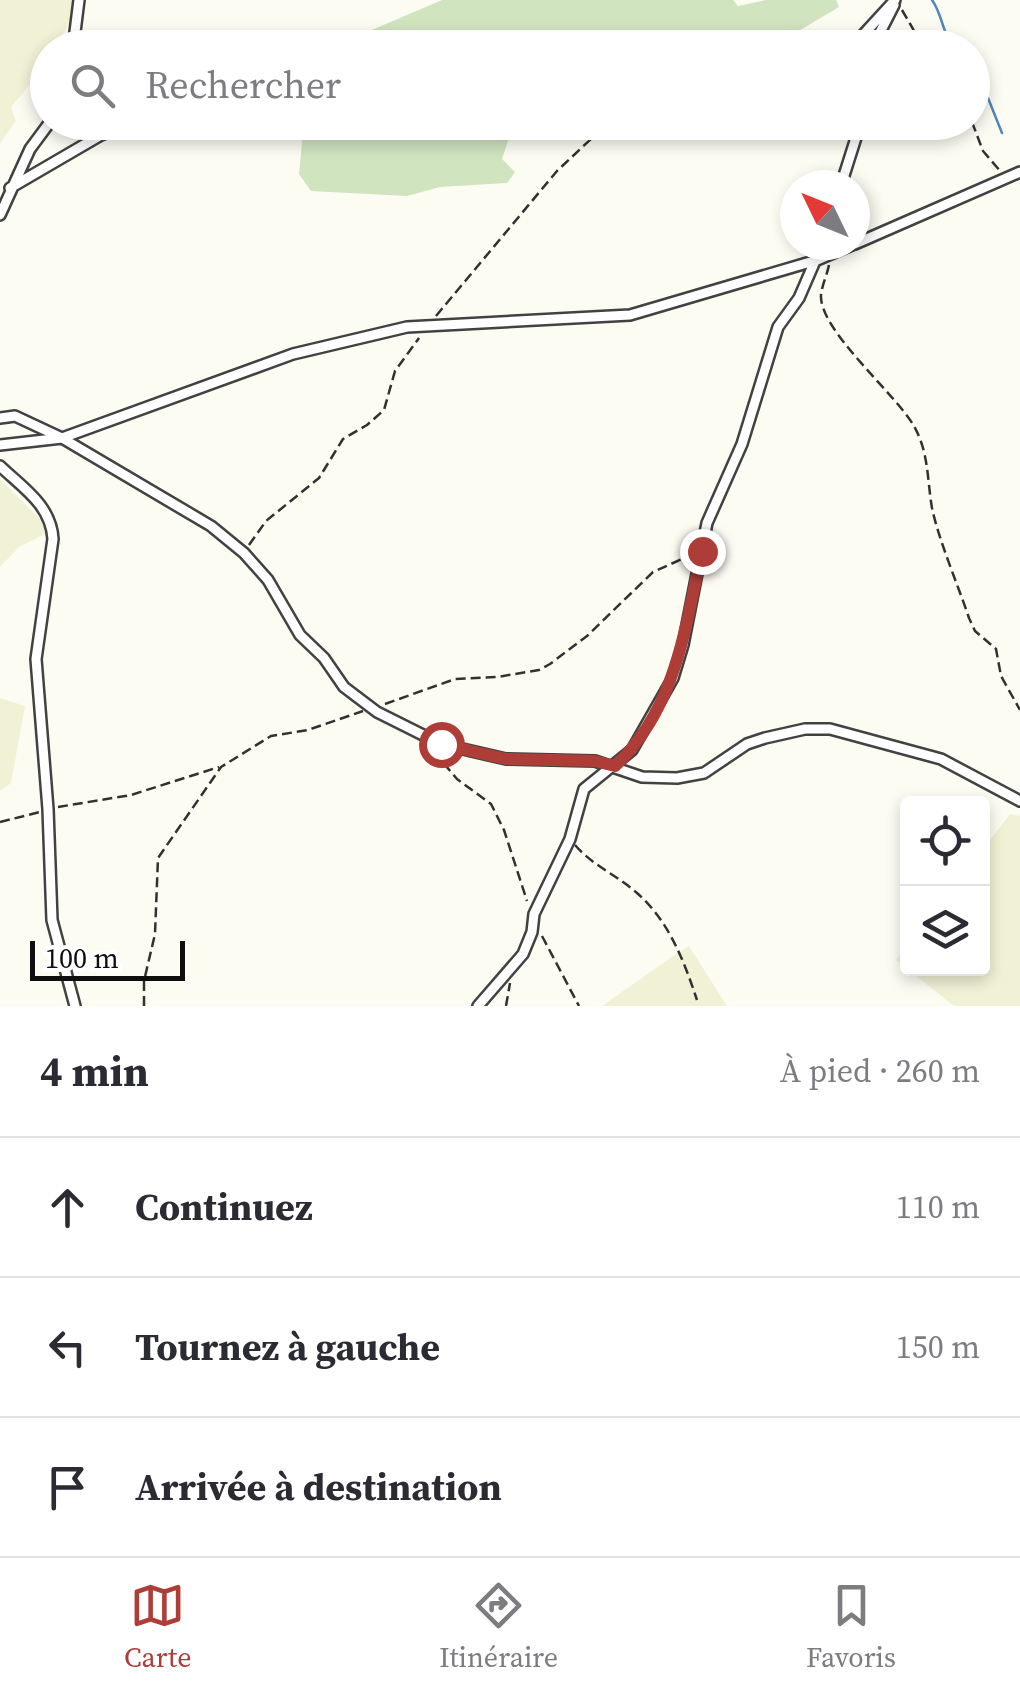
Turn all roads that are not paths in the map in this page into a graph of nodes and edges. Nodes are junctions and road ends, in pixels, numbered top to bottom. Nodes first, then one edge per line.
1 (79, 0) edge
2 (896, 0) edge
3 (75, 30) edge
4 (868, 30) edge
5 (881, 30) edge
6 (37, 140) edge
7 (94, 140) edge
8 (856, 140) edge
9 (847, 170) edge
10 (1020, 172) edge
11 (10, 188) junction
12 (0, 214) edge
13 (870, 237) edge
14 (817, 260) joint
15 (0, 418) edge
16 (62, 438) junction
17 (0, 445) edge
18 (0, 466) edge
19 (615, 766) junction
20 (1020, 801) edge
21 (75, 1006) edge
22 (478, 1006) edge

1 - 3 street
2 - 4 street
2 - 5 street
6 - 11 street
7 - 11 street
8 - 9 street
10 - 13 street
11 - 12 street
14 - 16 street
14 - 19 street
15 - 16 street
16 - 17 street
16 - 19 street
18 - 21 street
19 - 20 street
19 - 22 street

